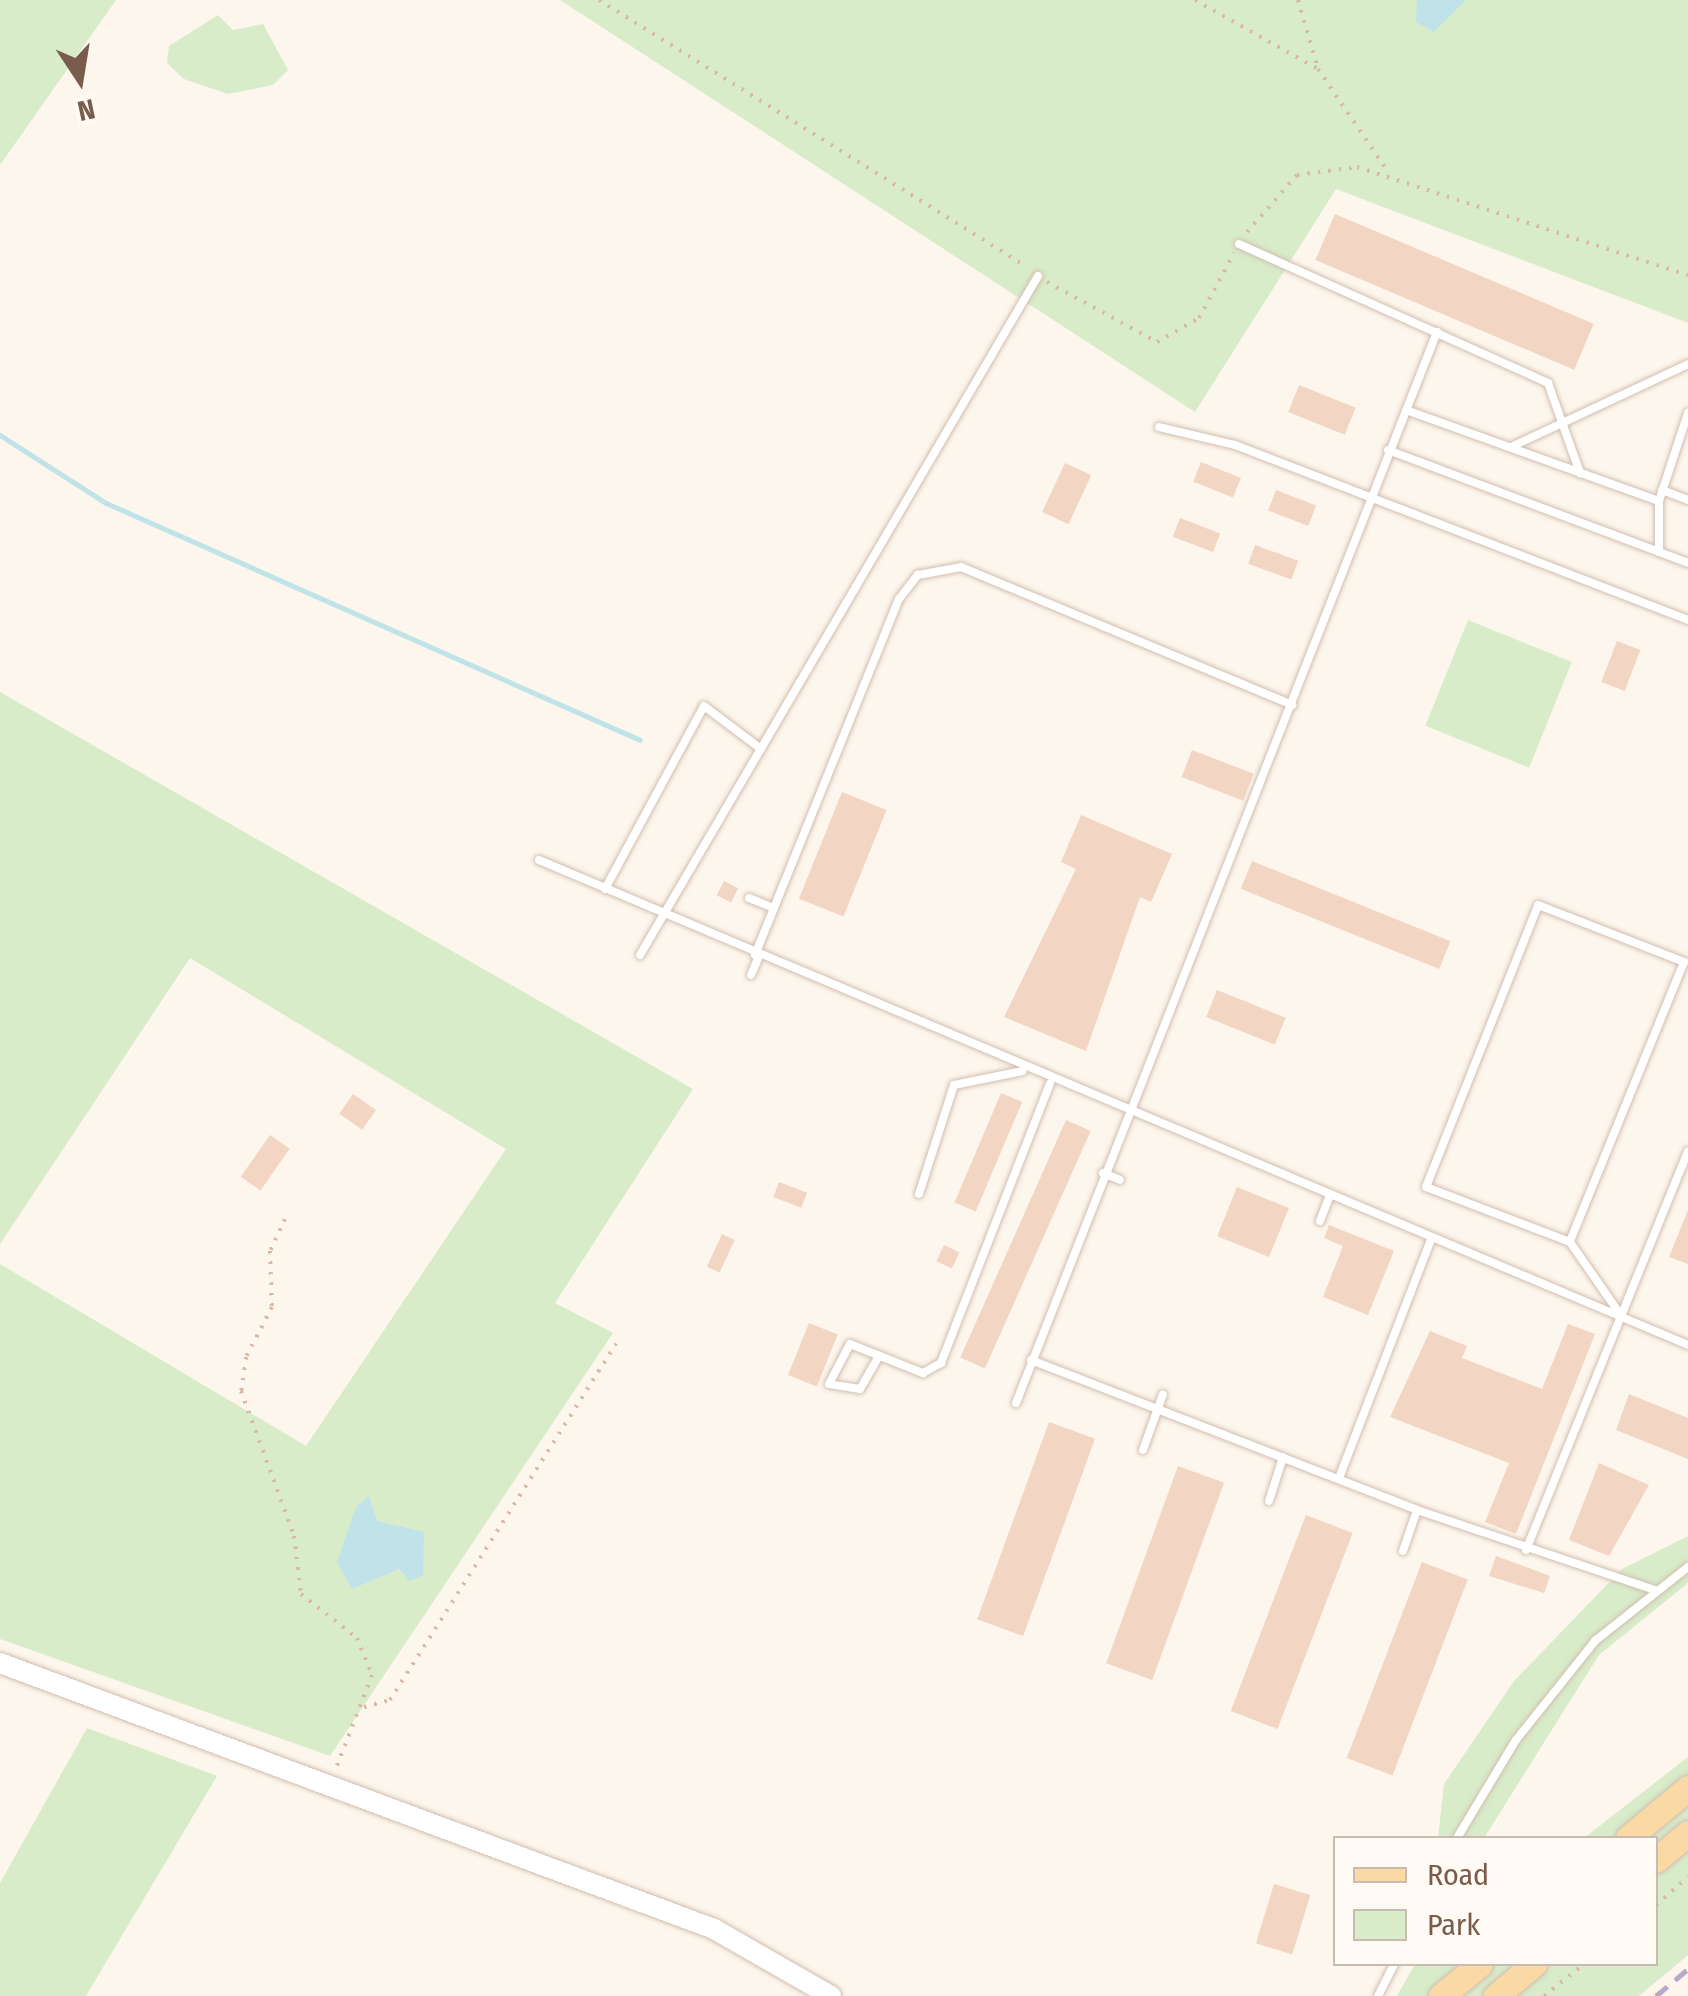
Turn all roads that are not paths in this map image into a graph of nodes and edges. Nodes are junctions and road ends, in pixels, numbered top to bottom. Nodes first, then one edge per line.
1 (1239, 244) road end
2 (1038, 276) road end
3 (1437, 332) junction
4 (1688, 364) edge
5 (1406, 410) junction
6 (1687, 420) edge
7 (1562, 421) junction
8 (1158, 428) dead end
9 (1510, 448) junction
10 (1388, 450) junction
11 (1580, 473) junction
12 (1662, 490) junction
13 (1368, 498) junction
14 (1658, 500) junction
15 (1688, 500) edge
16 (1659, 552) junction
17 (1688, 562) edge
18 (1688, 620) edge
19 (1292, 704) junction
20 (761, 749) junction
21 (539, 860) dead end
22 (605, 890) junction
23 (748, 898) dead end
24 (774, 908) junction
25 (662, 916) junction
26 (640, 954) dead end
27 (757, 956) junction
28 (751, 976) dead end
29 (1023, 1071) junction
30 (1050, 1082) junction
31 (1124, 1114) junction
32 (1688, 1152) edge
33 (1103, 1173) junction
34 (1120, 1180) dead end
35 (919, 1194) dead end
36 (1329, 1197) junction
37 (1320, 1220) dead end
38 (1431, 1239) junction
39 (1570, 1242) junction
40 (1622, 1317) junction
41 (1688, 1345) edge
42 (879, 1356) junction
43 (1031, 1360) junction
44 (1163, 1394) dead end
45 (1016, 1403) dead end
46 (1158, 1412) junction
47 (1143, 1450) dead end
48 (1283, 1458) junction
49 (1339, 1478) junction
50 (1269, 1500) dead end
51 (1417, 1510) junction
52 (1526, 1550) junction
53 (1403, 1551) dead end
54 (1688, 1568) edge
55 (1655, 1590) junction
56 (0, 1663) edge
57 (1688, 1788) edge
58 (1688, 1832) edge
59 (1458, 1836) edge
60 (1630, 1836) edge
61 (1658, 1858) edge
62 (1393, 1966) edge
63 (1478, 1966) edge
64 (1532, 1966) edge
65 (831, 1996) edge
66 (1378, 1996) edge
67 (1441, 1996) edge
68 (1496, 1996) edge

1 - 3 lane
2 - 20 lane
3 - 5 lane
3 - 7 lane
4 - 7 lane
5 - 9 lane
5 - 10 lane
6 - 12 lane
7 - 9 lane
7 - 11 lane
8 - 13 lane
9 - 11 lane
10 - 13 lane
10 - 16 lane
11 - 14 lane
12 - 14 lane
12 - 15 lane
13 - 18 lane
13 - 19 lane
14 - 16 lane
16 - 17 lane
19 - 24 lane
19 - 31 lane
20 - 22 lane
20 - 25 lane
21 - 22 lane
22 - 25 lane
23 - 24 lane
24 - 27 lane
25 - 26 lane
25 - 27 lane
27 - 28 lane
27 - 29 lane
29 - 30 lane
29 - 35 lane
30 - 31 lane
30 - 42 lane
31 - 33 lane
31 - 36 lane
32 - 40 lane
33 - 34 lane
33 - 43 lane
36 - 37 lane
36 - 38 lane
38 - 40 lane
38 - 49 lane
39 - 39 lane
39 - 40 lane
40 - 41 lane
40 - 52 lane
42 - 42 lane
43 - 45 lane
43 - 46 lane
44 - 46 lane
46 - 47 lane
46 - 48 lane
48 - 49 lane
48 - 50 lane
49 - 51 lane
51 - 52 lane
51 - 53 lane
52 - 55 lane
54 - 55 lane
55 - 59 lane
56 - 65 street
57 - 60 main road
58 - 61 main road
62 - 66 lane
63 - 67 main road
64 - 68 main road

